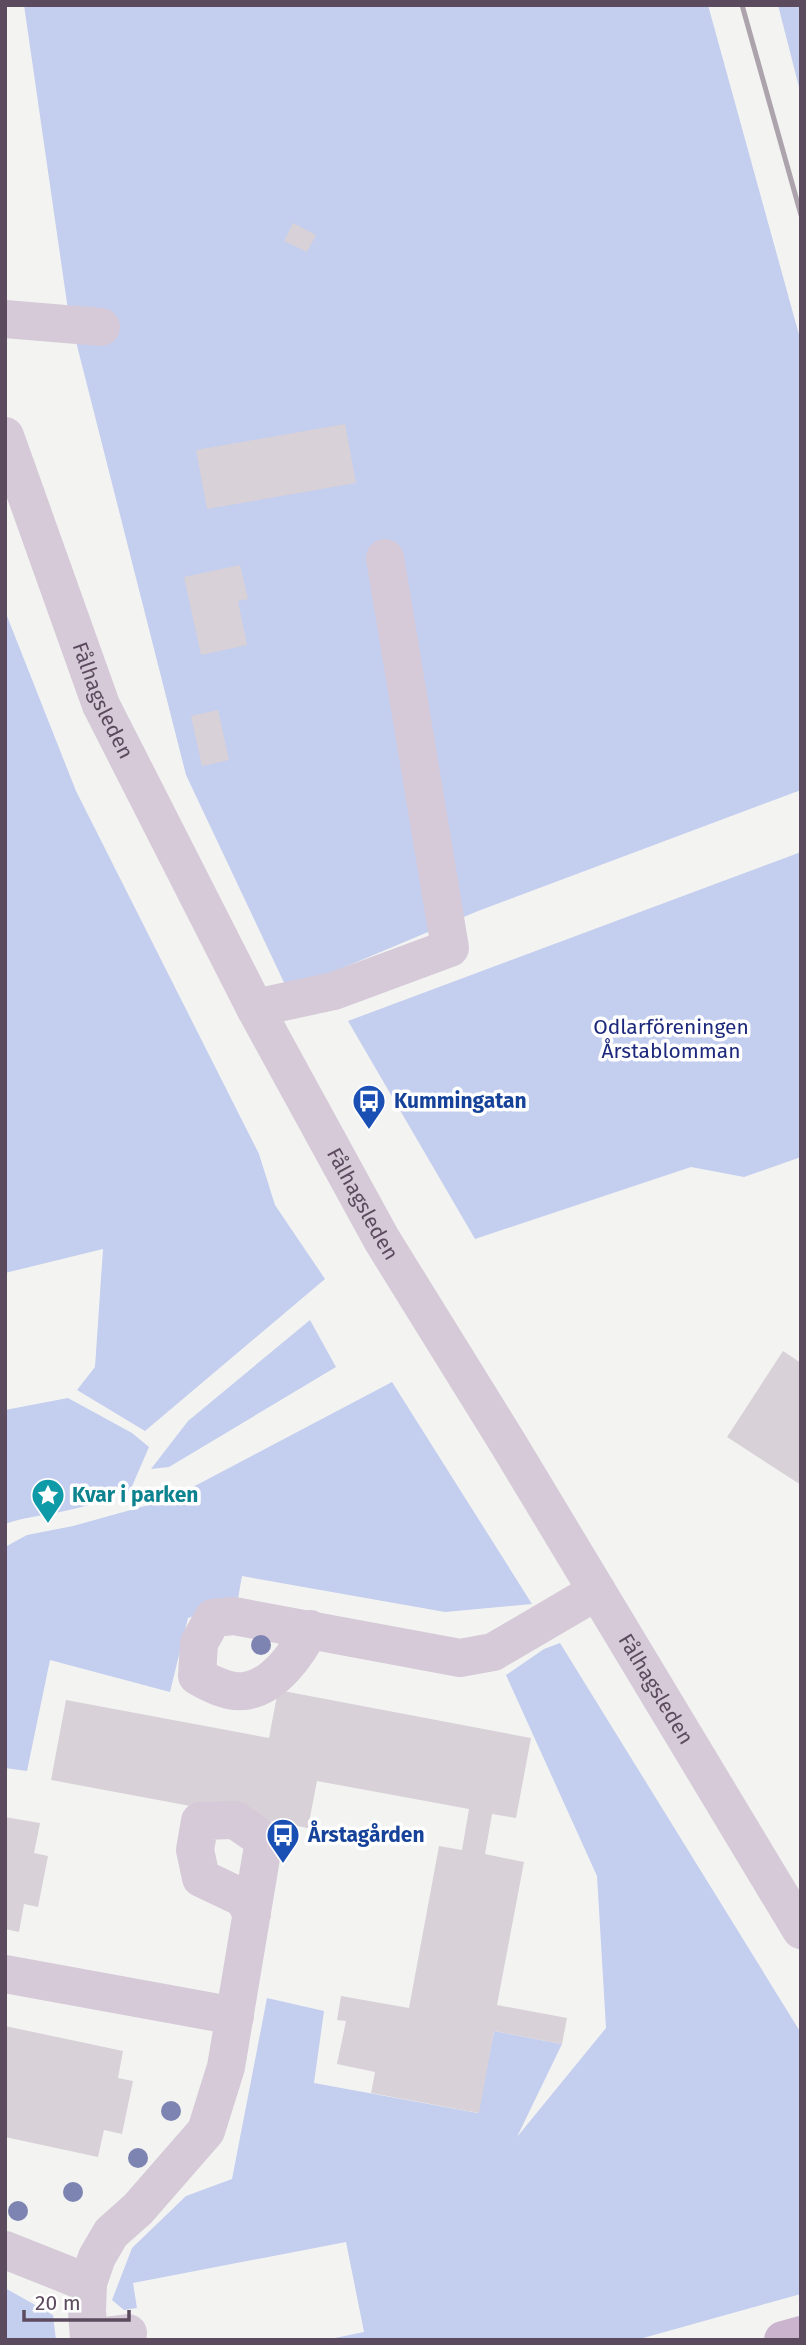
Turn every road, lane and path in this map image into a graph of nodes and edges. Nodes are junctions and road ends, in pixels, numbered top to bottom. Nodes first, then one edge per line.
1 (5, 319) edge
2 (101, 327) dead end
3 (5, 436) edge
4 (385, 558) dead end
5 (255, 1008) junction
6 (597, 1591) junction
7 (310, 1629) dead end
8 (252, 1914) dead end
9 (801, 1930) edge
10 (5, 1974) edge
11 (235, 2016) junction
12 (5, 2250) edge
13 (88, 2283) junction
14 (128, 2333) dead end
15 (801, 2335) edge
16 (89, 2339) edge
17 (783, 2340) edge

1 - 2 street
3 - 5 street, Fålhagsleden
4 - 5 street
5 - 6 street, Fålhagsleden
6 - 7 street
6 - 9 street, Fålhagsleden
8 - 11 street
10 - 11 street
11 - 13 street
12 - 13 street
13 - 16 street
14 - 16 street
15 - 17 main road

